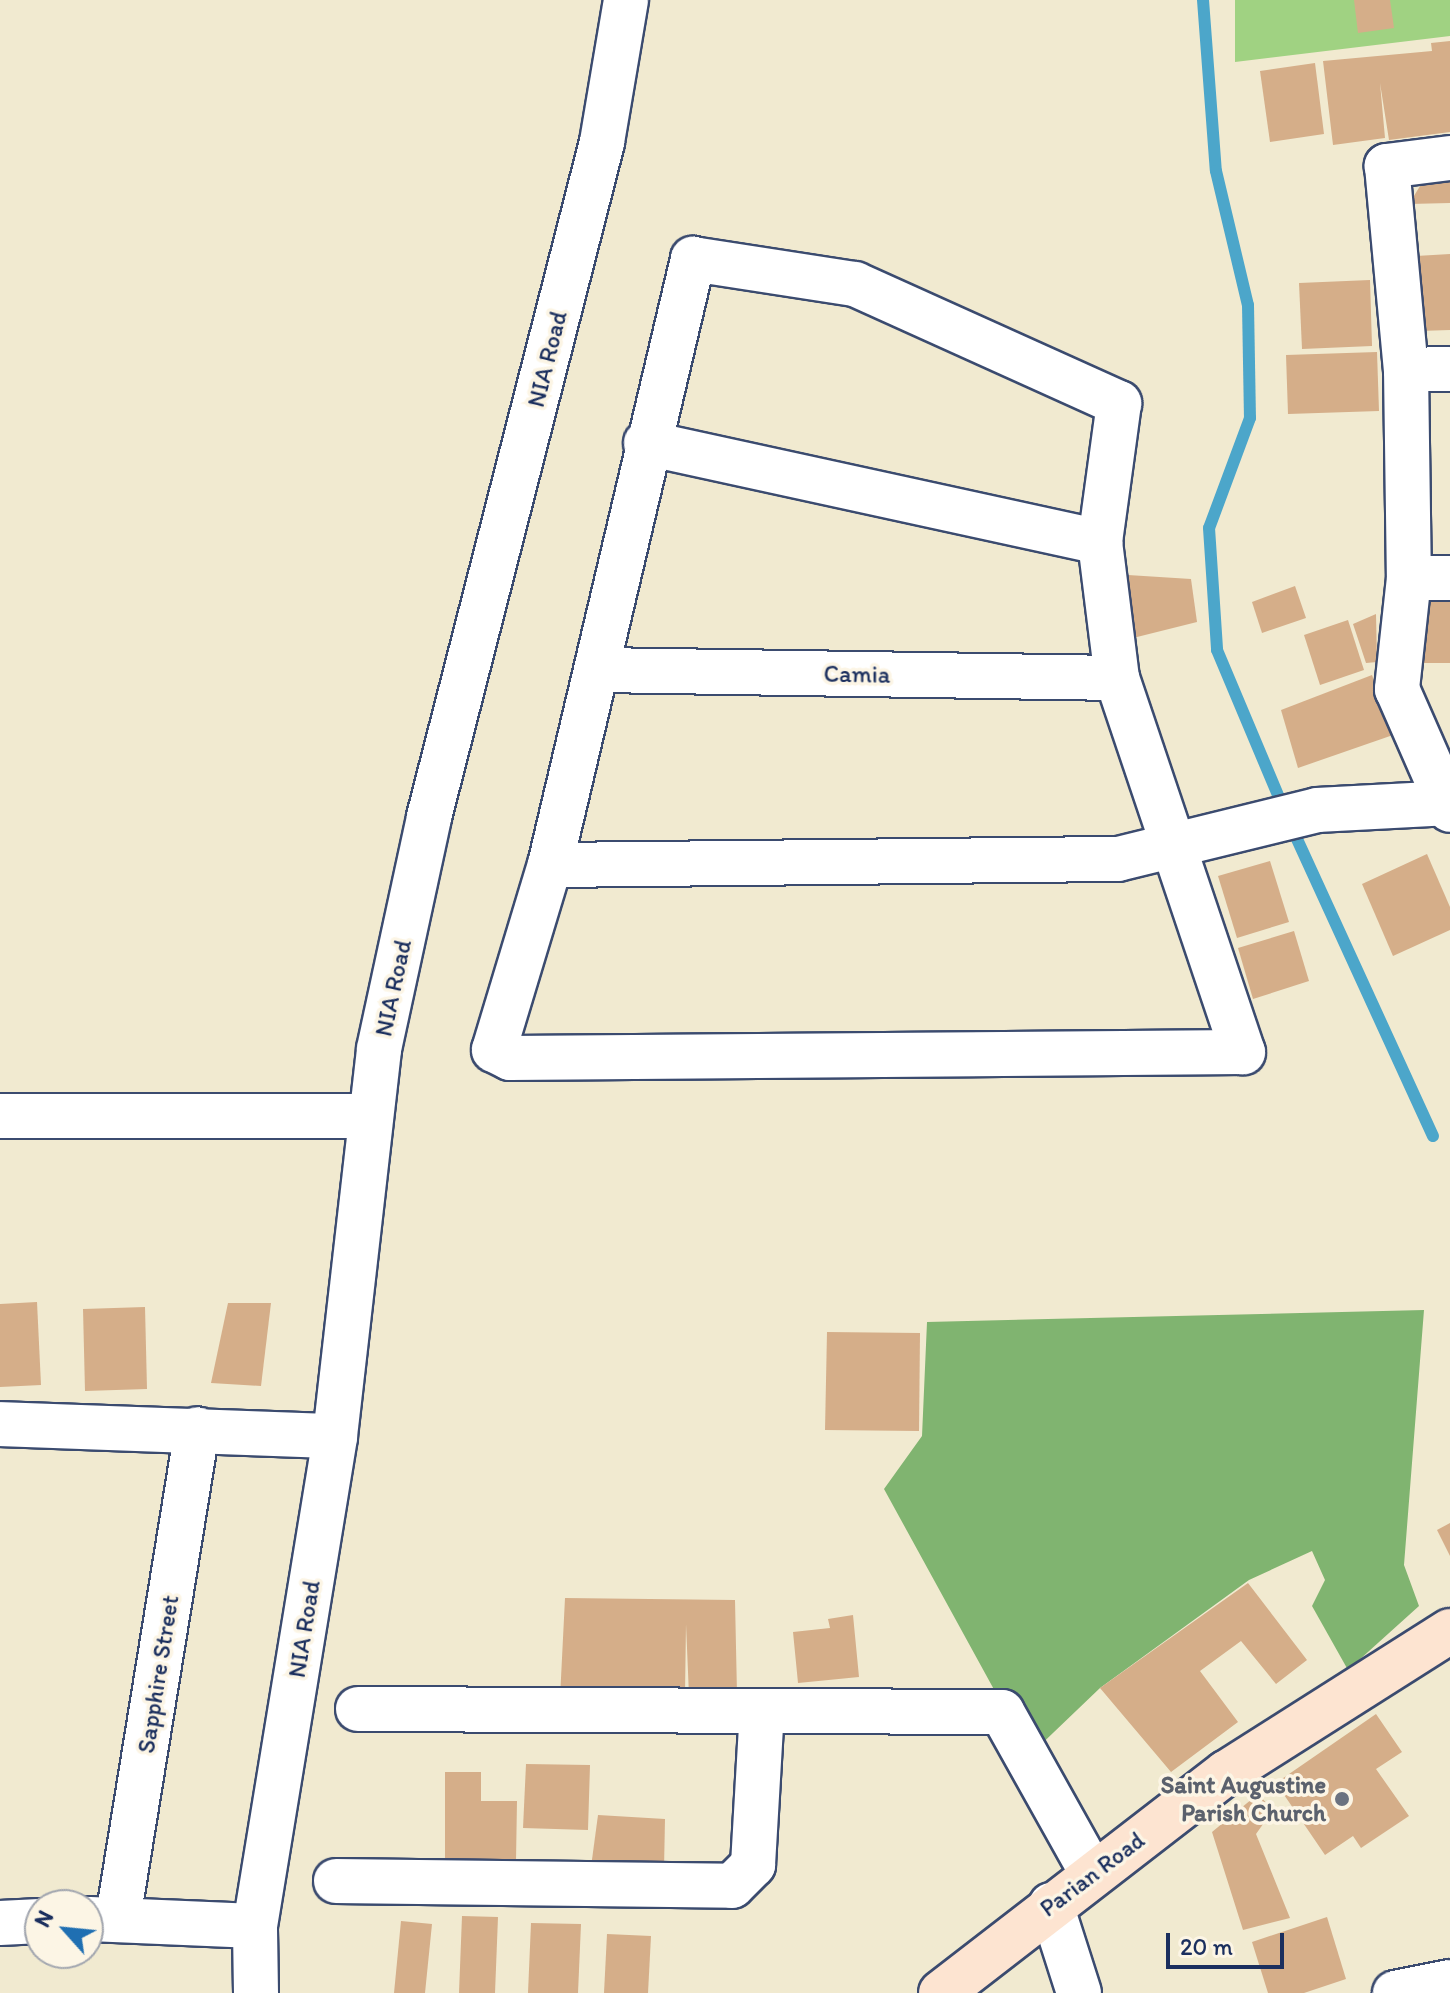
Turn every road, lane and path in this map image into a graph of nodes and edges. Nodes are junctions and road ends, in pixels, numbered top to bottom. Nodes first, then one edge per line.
1 (626, 0) edge
2 (1450, 158) edge
3 (1450, 369) edge
4 (1406, 370) junction
5 (646, 443) junction
6 (1100, 542) junction
7 (1430, 578) edge
8 (598, 670) junction
9 (1117, 678) junction
10 (1449, 806) edge
11 (1178, 845) junction
12 (550, 865) junction
13 (0, 1116) edge
14 (368, 1116) junction
15 (0, 1424) edge
16 (197, 1429) junction
17 (335, 1436) junction
18 (1450, 1631) edge
19 (358, 1709) dead end
20 (762, 1711) junction
21 (1092, 1873) junction
22 (336, 1881) dead end
23 (1051, 1905) junction
24 (104, 1914) edge
25 (104, 1919) edge
26 (24, 1922) edge
27 (0, 1923) edge
28 (255, 1926) junction
29 (1450, 1982) edge
30 (256, 1993) edge
31 (941, 1993) edge
32 (1079, 1993) edge
33 (1395, 1993) edge

1 - 14 street, NIA Road
2 - 4 street
3 - 4 street
4 - 7 street
5 - 6 street
5 - 6 street
5 - 8 street
6 - 9 street
7 - 10 street
8 - 9 street, Camia
8 - 12 street
9 - 11 street
10 - 11 street
11 - 12 street
11 - 12 street
13 - 14 street
14 - 17 street, NIA Road
15 - 16 street
16 - 17 street
16 - 24 street, Sapphire Street
17 - 28 street, NIA Road
18 - 21 main road, Parian Road
19 - 20 street
20 - 21 street
20 - 22 street
21 - 23 main road, Parian Road
23 - 31 main road, Parian Road
23 - 32 street
25 - 28 street
26 - 27 street
28 - 30 street, NIA Road
29 - 33 street

